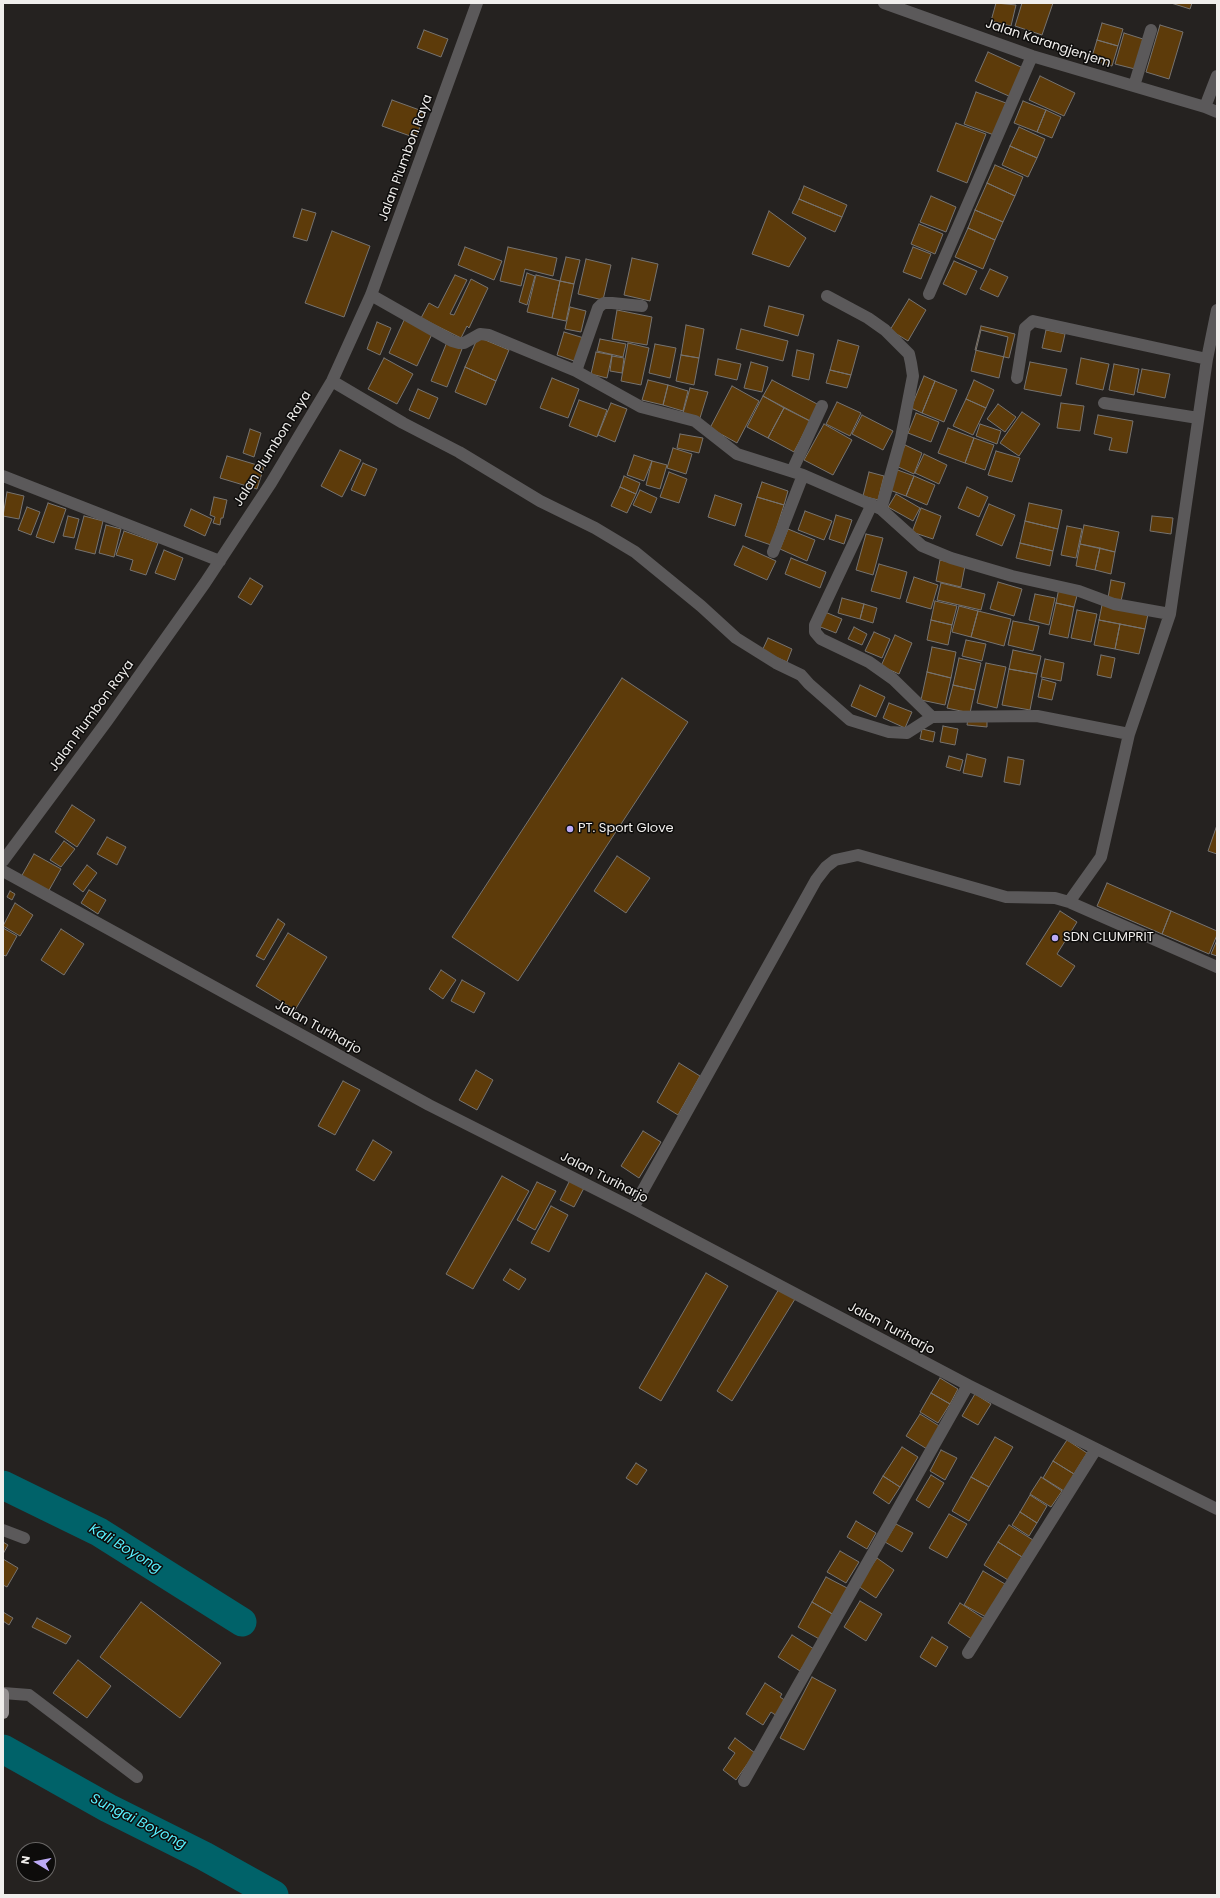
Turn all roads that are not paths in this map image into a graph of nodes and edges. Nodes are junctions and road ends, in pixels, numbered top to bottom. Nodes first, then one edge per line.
1 (477, 3) edge
2 (884, 3) edge
3 (1151, 30) dead end
4 (1032, 56) junction
5 (1217, 76) edge
6 (1134, 86) junction
7 (1205, 107) junction
8 (1217, 112) edge
9 (929, 294) dead end
10 (371, 295) junction
11 (826, 296) dead end
12 (642, 306) dead end
13 (1217, 310) edge
14 (1207, 359) junction
15 (576, 371) junction
16 (1017, 378) dead end
17 (332, 381) junction
18 (1104, 403) dead end
19 (822, 406) dead end
20 (1198, 418) junction
21 (797, 473) junction
22 (3, 476) edge
23 (877, 507) junction
24 (773, 552) dead end
25 (220, 561) junction
26 (1170, 614) junction
27 (932, 717) junction
28 (1129, 734) junction
29 (3, 861) edge
30 (3, 871) edge
31 (1069, 902) junction
32 (1217, 967) edge
33 (633, 1208) junction
34 (968, 1385) junction
35 (1096, 1449) junction
36 (1216, 1509) edge
37 (3, 1530) edge
38 (24, 1538) dead end
39 (968, 1653) dead end
40 (3, 1693) edge
41 (3, 1713) edge
42 (137, 1777) dead end
43 (744, 1781) dead end

1 - 10 street, Jalan Plumbon Raya
2 - 4 street, Jalan Karangjenjem
3 - 6 street
4 - 6 street, Jalan Karangjenjem
4 - 9 street
5 - 7 street
6 - 7 street, Jalan Karangjenjem
7 - 8 street, Jalan Karangjenjem
10 - 15 street
10 - 17 street, Jalan Plumbon Raya
11 - 23 street
12 - 15 street
13 - 14 street
14 - 16 street
14 - 20 street
15 - 21 street
17 - 25 street, Jalan Plumbon Raya
17 - 27 street
18 - 20 street
19 - 21 street
20 - 26 street
21 - 23 street
21 - 24 street
22 - 25 street
23 - 26 street
23 - 27 street
25 - 29 street, Jalan Plumbon Raya
26 - 28 street
27 - 28 street
28 - 31 street
30 - 33 street, Jalan Turiharjo
31 - 32 street
31 - 33 street
33 - 34 street, Jalan Turiharjo
34 - 35 street, Jalan Turiharjo
34 - 43 street
35 - 36 street, Jalan Turiharjo
35 - 39 street
37 - 38 street
40 - 41 main road
40 - 42 street

